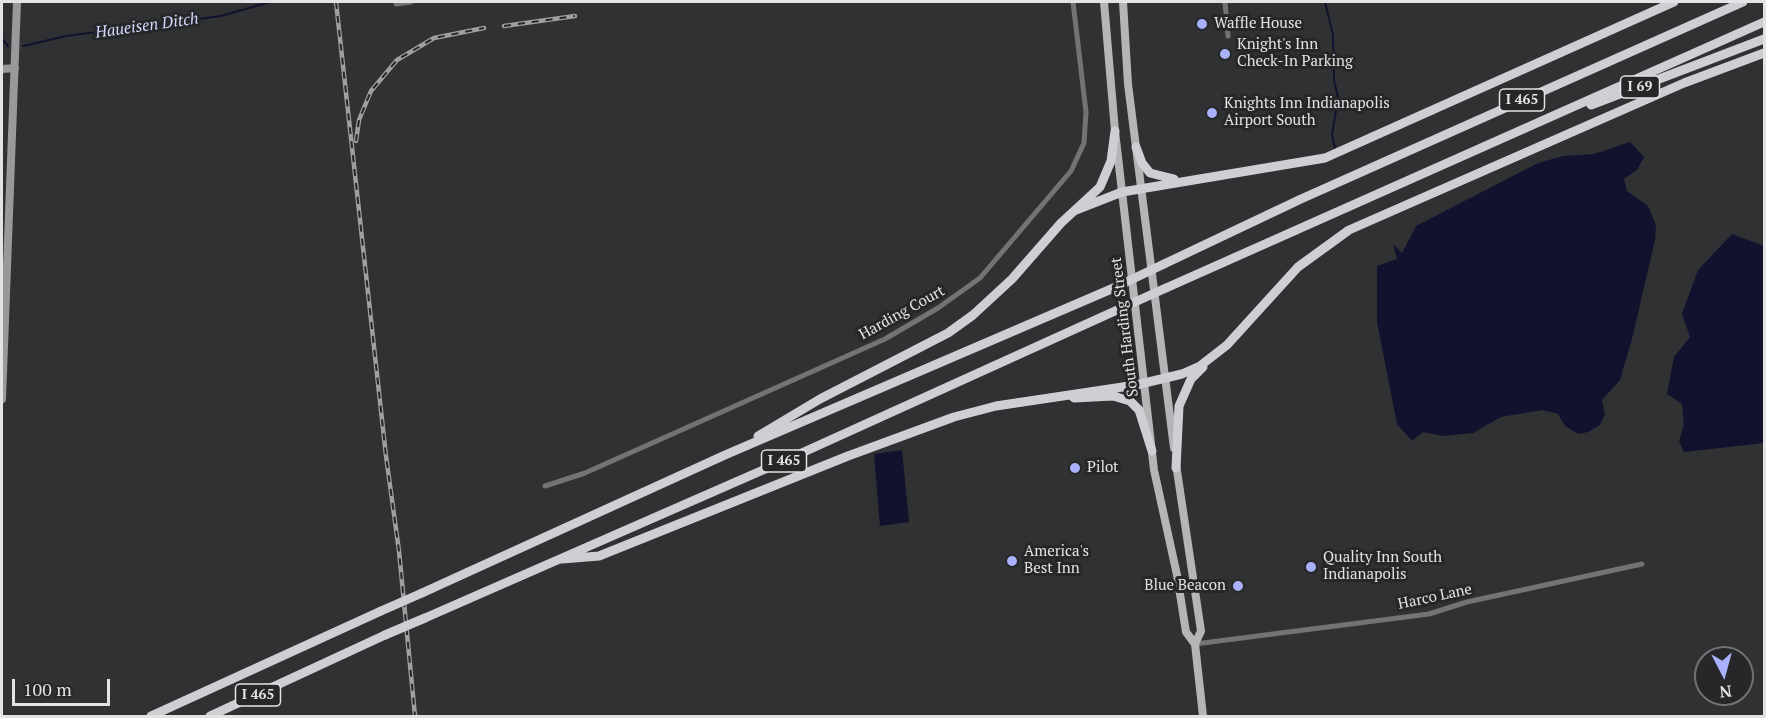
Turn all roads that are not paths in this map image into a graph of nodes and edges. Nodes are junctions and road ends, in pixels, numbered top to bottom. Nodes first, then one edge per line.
1 (17, 2) edge
2 (411, 2) edge
3 (1073, 2) edge
4 (1104, 2) edge
5 (1123, 2) edge
6 (1225, 2) edge
7 (1674, 2) edge
8 (1743, 2) edge
9 (396, 4) dead end
10 (1764, 22) edge
11 (1228, 36) dead end
12 (1764, 39) edge
13 (1764, 52) edge
14 (15, 68) junction
15 (2, 69) edge
16 (1115, 131) junction
17 (1515, 133) junction
18 (1136, 147) junction
19 (1182, 180) junction
20 (1141, 188) junction
21 (1122, 192) junction
22 (1076, 210) junction
23 (1214, 356) junction
24 (1165, 378) junction
25 (1145, 383) junction
26 (2, 399) edge
27 (1035, 401) junction
28 (1152, 451) junction
29 (725, 455) junction
30 (1176, 468) junction
31 (545, 486) dead end
32 (562, 559) junction
33 (1642, 564) dead end
34 (1195, 644) junction
35 (151, 717) edge
36 (210, 717) edge
37 (1203, 717) edge

1 - 14 main road
2 - 9 street
3 - 31 street, Harding Court
4 - 16 main road, South Harding Street
5 - 18 main road, South Harding Street
6 - 11 street
7 - 19 highway
8 - 29 highway, I 465, bridge
10 - 17 highway, I 465
12 - 17 highway, I 69
13 - 23 highway
14 - 15 main road
14 - 26 main road
16 - 21 main road, South Harding Street
16 - 22 highway
17 - 32 highway, I 465, bridge
18 - 19 highway
18 - 20 main road, South Harding Street
19 - 20 highway
20 - 21 highway
20 - 24 main road, South Harding Street
21 - 22 highway
21 - 25 main road, South Harding Street
22 - 29 highway
23 - 24 highway
23 - 30 highway
24 - 25 highway
24 - 30 main road, South Harding Street
25 - 27 highway
25 - 28 main road, South Harding Street
27 - 28 highway
27 - 32 highway
28 - 34 main road, South Harding Street
29 - 35 highway, I 465, bridge
30 - 34 main road, South Harding Street
32 - 36 highway, I 465, bridge
33 - 34 street, Harco Lane
34 - 37 main road, South Harding Street

